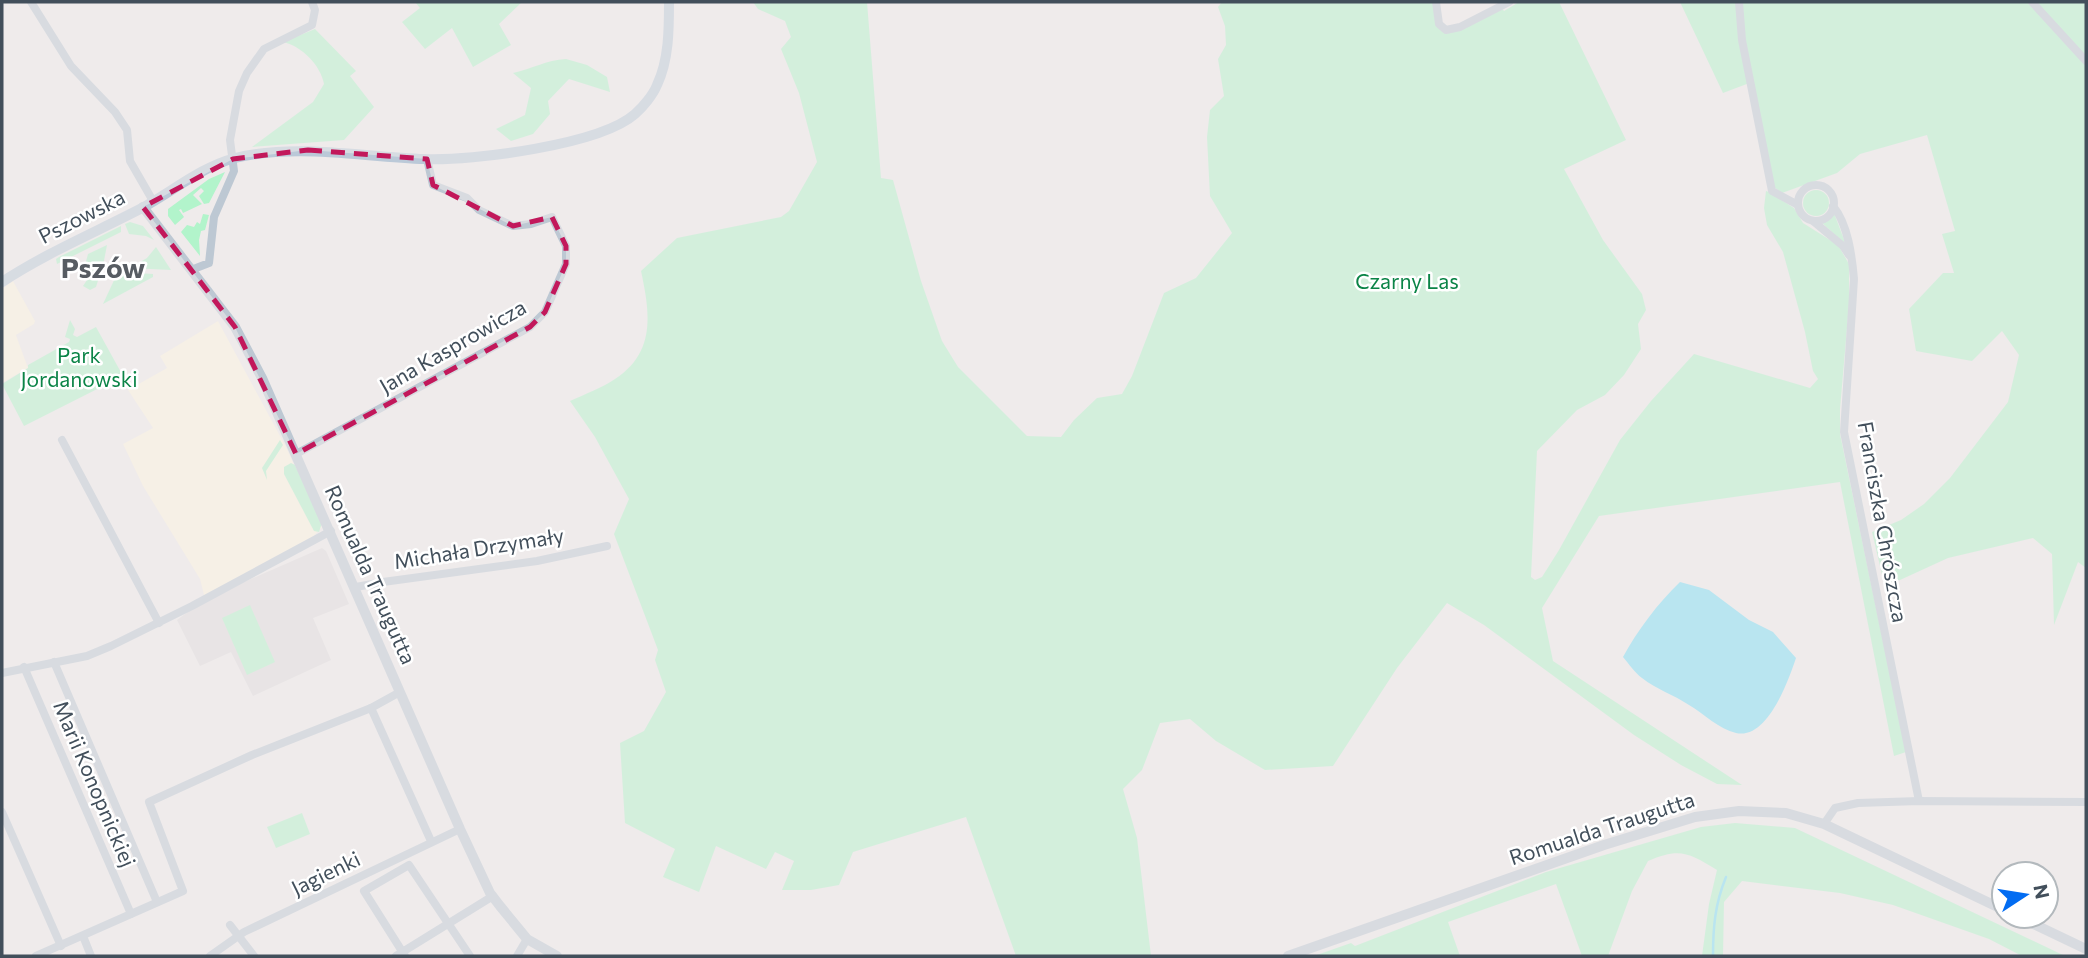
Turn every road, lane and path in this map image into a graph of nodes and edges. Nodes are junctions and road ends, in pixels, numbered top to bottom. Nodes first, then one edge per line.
1 (31, 2) edge
2 (312, 2) edge
3 (669, 2) edge
4 (1436, 2) edge
5 (1509, 2) edge
6 (1739, 2) edge
7 (2032, 2) edge
8 (2086, 61) edge
9 (233, 159) junction
10 (427, 159) junction
11 (148, 204) junction
12 (1798, 205) junction
13 (1833, 206) junction
14 (1813, 221) junction
15 (1853, 260) junction
16 (191, 270) junction
17 (2, 282) edge
18 (62, 440) dead end
19 (296, 454) junction
20 (331, 531) junction
21 (607, 546) dead end
22 (356, 587) junction
23 (159, 623) junction
24 (54, 662) junction
25 (24, 667) junction
26 (2, 673) edge
27 (400, 692) junction
28 (370, 708) junction
29 (1919, 801) junction
30 (2086, 803) edge
31 (2, 812) edge
32 (1824, 824) junction
33 (460, 829) junction
34 (431, 841) junction
35 (492, 896) junction
36 (157, 902) junction
37 (1990, 903) edge
38 (131, 914) junction
39 (448, 923) junction
40 (230, 925) dead end
41 (2046, 930) edge
42 (83, 936) junction
43 (239, 936) junction
44 (527, 939) junction
45 (61, 946) junction
46 (2086, 949) edge
47 (401, 955) edge
48 (36, 956) edge
49 (91, 956) edge
50 (210, 956) edge
51 (254, 956) edge
52 (470, 956) edge
53 (517, 956) edge
54 (557, 956) edge
55 (1288, 956) edge

1 - 11 street
2 - 9 street
3 - 10 main road, Pszowska
4 - 5 street
6 - 12 street
7 - 8 street
9 - 10 main road, Pszowska
9 - 11 main road, Pszowska
9 - 16 street
10 - 19 street, Jana Kasprowicza
11 - 16 street, Romualda Traugutta
11 - 17 main road, Pszowska
12 - 13 street
12 - 14 street
13 - 14 street
13 - 15 street, Franciszka Chrószcza
14 - 15 street
15 - 29 street, Franciszka Chrószcza
16 - 19 street, Romualda Traugutta
18 - 23 street
19 - 20 street, Romualda Traugutta
20 - 22 street, Romualda Traugutta
20 - 23 street
21 - 22 street, Michała Drzymały
22 - 27 street, Romualda Traugutta
23 - 24 street
24 - 25 street
24 - 36 street, Marii Konopnickiej
25 - 26 street
25 - 38 street, Marii Konopnickiej
27 - 28 street
27 - 33 street, Romualda Traugutta
28 - 34 street
28 - 36 street
29 - 30 street
29 - 32 street
31 - 45 street
32 - 37 street, Romualda Traugutta
32 - 55 street, Romualda Traugutta
33 - 34 street, Jagienki
33 - 35 street, Romualda Traugutta
34 - 43 street, Jagienki
35 - 39 street
35 - 44 street, Romualda Traugutta
36 - 38 street
38 - 42 street
39 - 47 street
39 - 47 street
39 - 52 street
40 - 43 street
41 - 46 street
42 - 45 street
42 - 49 street
43 - 50 street, Jagienki
43 - 51 street
44 - 53 street
44 - 54 street, Romualda Traugutta
45 - 48 street

